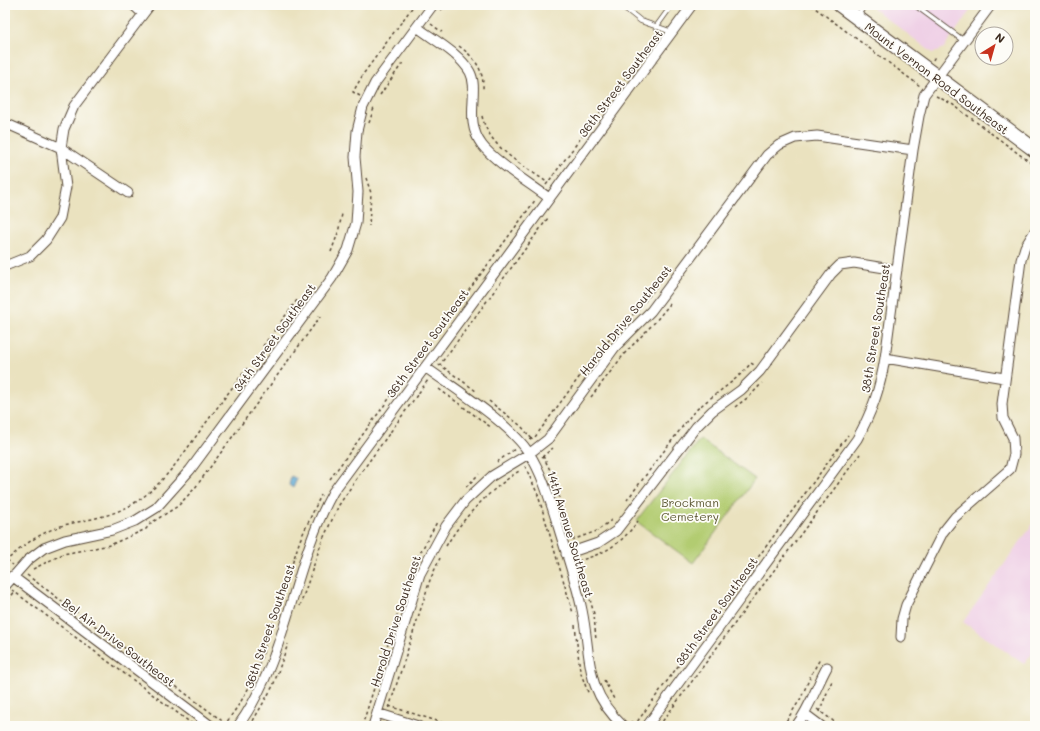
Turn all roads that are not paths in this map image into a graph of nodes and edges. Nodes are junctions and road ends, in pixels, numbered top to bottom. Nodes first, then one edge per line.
1 (133, 5) edge
2 (150, 5) edge
3 (433, 5) edge
4 (620, 5) edge
5 (672, 5) edge
6 (692, 5) edge
7 (840, 5) edge
8 (865, 5) edge
9 (915, 5) edge
10 (991, 5) edge
11 (143, 14) junction
12 (856, 17) junction
13 (417, 27) junction
14 (656, 27) junction
15 (672, 32) junction
16 (964, 42) junction
17 (937, 78) junction
18 (5, 124) edge
19 (61, 148) junction
20 (913, 150) junction
21 (1035, 150) edge
22 (128, 193) dead end
23 (549, 198) junction
24 (1035, 231) edge
25 (5, 266) edge
26 (897, 270) junction
27 (885, 358) junction
28 (425, 367) junction
29 (1004, 378) junction
30 (530, 453) junction
31 (566, 554) junction
32 (12, 576) junction
33 (8, 587) edge
34 (901, 637) dead end
35 (827, 667) dead end
36 (377, 713) junction
37 (805, 714) junction
38 (627, 723) edge
39 (211, 726) edge
40 (238, 726) edge
41 (373, 726) edge
42 (418, 726) edge
43 (647, 726) edge
44 (796, 726) edge
45 (821, 726) edge

1 - 11 street
2 - 11 street
3 - 13 street, 34th Street Southeast
4 - 14 lane
5 - 14 lane
6 - 15 street, 36th Street Southeast
7 - 12 main road, Mount Vernon Road Southeast
8 - 12 lane
9 - 16 lane
10 - 16 street, 38th Street Southeast
11 - 19 street
12 - 17 main road, Mount Vernon Road Southeast
13 - 23 street
13 - 32 street, 34th Street Southeast
14 - 15 lane
15 - 23 street, 36th Street Southeast
16 - 17 street, 38th Street Southeast
17 - 20 street, 38th Street Southeast
17 - 21 main road, Mount Vernon Road Southeast
18 - 19 street
19 - 22 street
19 - 25 street
20 - 26 street, 38th Street Southeast
20 - 30 street, Harold Drive Southeast
23 - 28 street, 36th Street Southeast
24 - 29 street
26 - 27 street, 38th Street Southeast
26 - 31 street
27 - 29 street
27 - 43 street, 38th Street Southeast
28 - 30 street, 14th Avenue Southeast
28 - 40 street, 36th Street Southeast
29 - 34 street
30 - 31 street, 14th Avenue Southeast
30 - 36 street, Harold Drive Southeast
31 - 38 street, 14th Avenue Southeast
32 - 33 street, 34th Street Southeast
32 - 39 street, Bel Air Drive Southeast
35 - 37 street
36 - 41 street, Harold Drive Southeast
36 - 42 street
37 - 44 street
37 - 45 street

